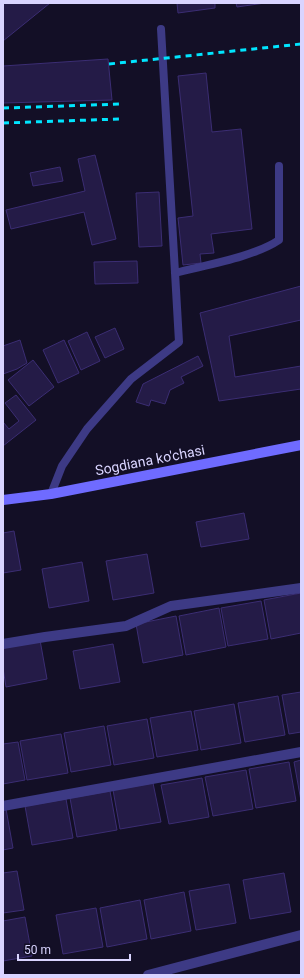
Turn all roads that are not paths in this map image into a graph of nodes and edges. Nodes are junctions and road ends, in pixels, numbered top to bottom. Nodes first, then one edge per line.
1 (161, 29) dead end
2 (279, 166) dead end
3 (175, 272) junction
4 (301, 445) edge
5 (51, 494) junction
6 (3, 500) edge
7 (301, 588) edge
8 (3, 644) edge
9 (301, 752) edge
10 (3, 806) edge
11 (301, 935) edge
12 (148, 975) edge

1 - 3 lane
2 - 3 lane
3 - 5 lane
4 - 5 street, Sogdiana ko'chasi
5 - 6 street, Sogdiana ko'chasi
7 - 8 street
9 - 10 street
11 - 12 street

